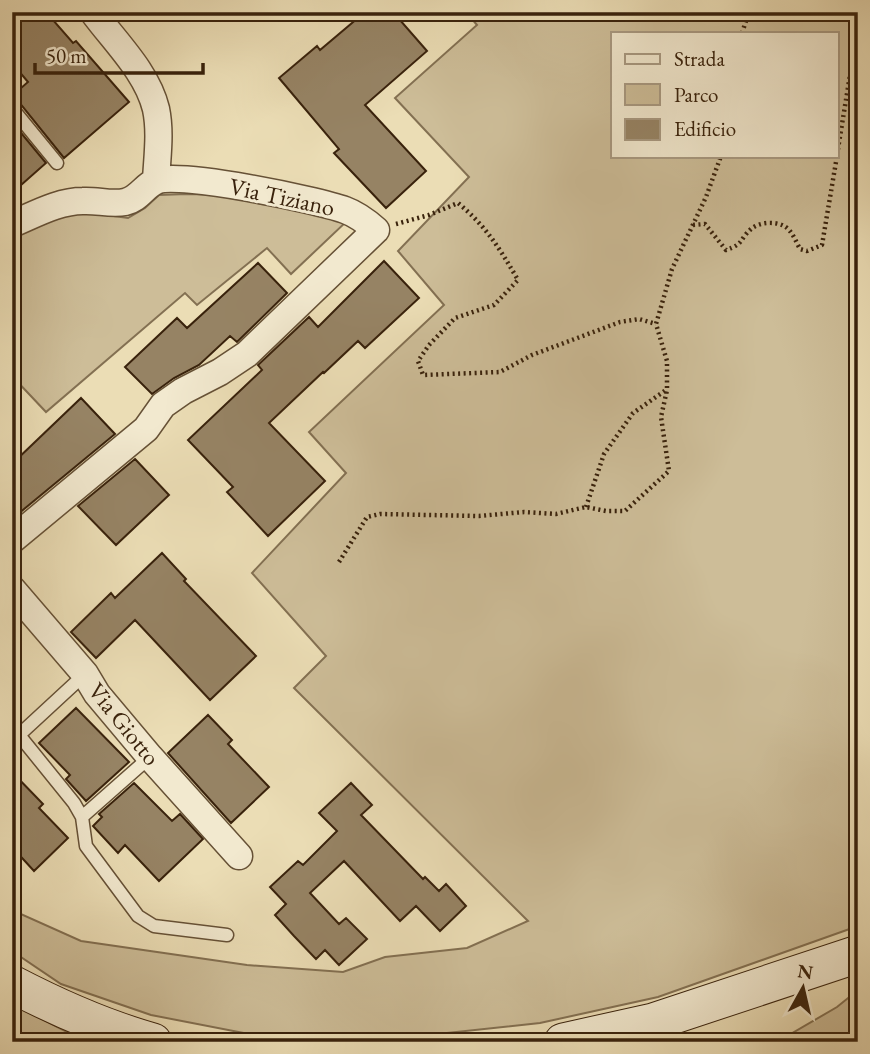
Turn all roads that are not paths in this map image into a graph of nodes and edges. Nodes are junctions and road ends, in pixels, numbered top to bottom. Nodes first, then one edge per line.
1 (93, 12) edge
2 (12, 108) edge
3 (57, 163) dead end
4 (156, 181) junction
5 (12, 225) edge
6 (12, 540) edge
7 (12, 589) edge
8 (85, 674) junction
9 (150, 758) junction
10 (82, 817) junction
11 (239, 856) dead end
12 (227, 935) dead end
13 (858, 954) edge
14 (12, 984) edge
15 (153, 1042) edge
16 (563, 1042) edge

1 - 4 street
2 - 3 lane
4 - 5 street
4 - 6 street, Via Tiziano
7 - 8 street, Via Giotto
8 - 9 street, Via Giotto
8 - 10 lane
9 - 10 lane
9 - 11 street, Via Giotto
10 - 12 lane
13 - 16 street
14 - 15 street

